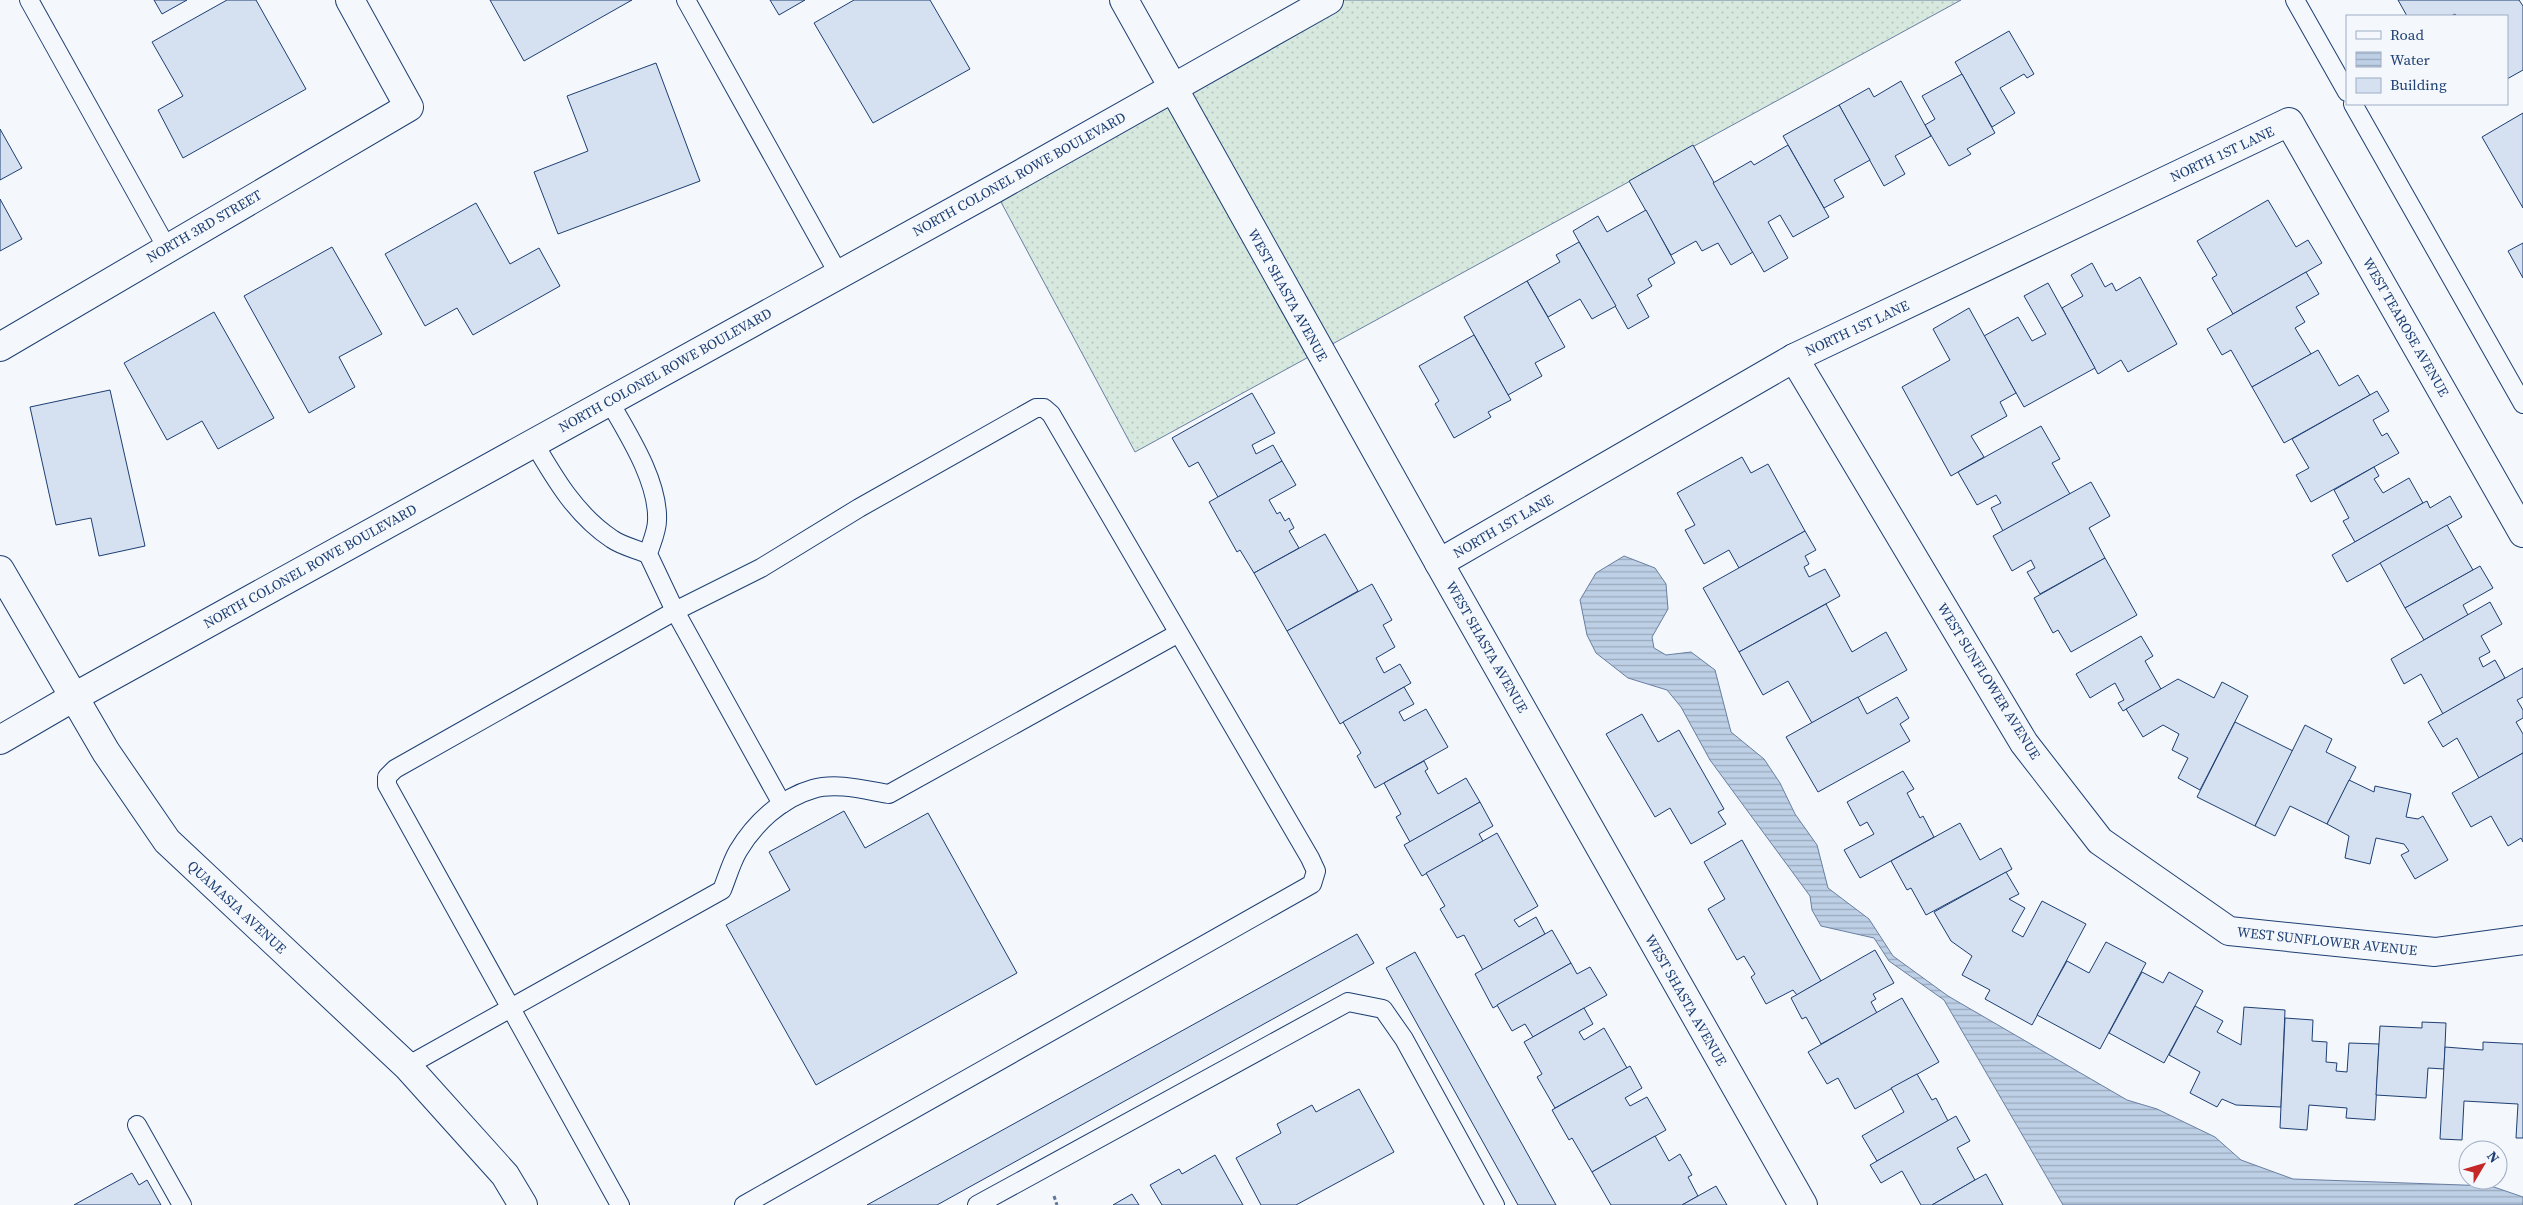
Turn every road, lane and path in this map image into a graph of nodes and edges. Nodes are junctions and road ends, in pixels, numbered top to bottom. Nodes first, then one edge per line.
1 (29, 0) edge
2 (350, 0) edge
3 (686, 0) edge
4 (1124, 0) edge
5 (1329, 0) edge
6 (2295, 0) edge
7 (1172, 89) junction
8 (2346, 90) edge
9 (2355, 105) edge
10 (2290, 122) joint
11 (167, 248) junction
12 (838, 273) junction
13 (0, 347) edge
14 (1794, 358) junction
15 (609, 401) junction
16 (2523, 404) edge
17 (534, 443) junction
18 (2523, 533) edge
19 (648, 554) junction
20 (1439, 563) junction
21 (0, 570) edge
22 (675, 612) junction
23 (1177, 634) junction
24 (74, 697) junction
25 (0, 740) edge
26 (782, 804) junction
27 (2523, 940) edge
28 (510, 1009) junction
29 (407, 1066) junction
30 (137, 1125) dead end
31 (182, 1205) edge
32 (522, 1205) edge
33 (620, 1205) edge
34 (744, 1205) edge
35 (977, 1205) edge
36 (1495, 1205) edge
37 (1803, 1205) edge

1 - 11 lane
2 - 11 street, NORTH 3RD STREET
3 - 12 lane
4 - 7 street, WEST SHASTA AVENUE
5 - 7 street, NORTH COLONEL ROWE BOULEVARD
6 - 8 lane
7 - 12 street, NORTH COLONEL ROWE BOULEVARD
7 - 20 street, WEST SHASTA AVENUE
9 - 16 lane
10 - 14 street, NORTH 1ST LANE
10 - 18 street, WEST TEAROSE AVENUE
11 - 13 street, NORTH 3RD STREET
12 - 15 street, NORTH COLONEL ROWE BOULEVARD
14 - 20 street, NORTH 1ST LANE
14 - 27 street, WEST SUNFLOWER AVENUE
15 - 17 street, NORTH COLONEL ROWE BOULEVARD
15 - 19 lane
17 - 19 lane
17 - 24 street, NORTH COLONEL ROWE BOULEVARD
19 - 22 lane
20 - 37 street, WEST SHASTA AVENUE
21 - 24 street, QUAMASIA AVENUE
22 - 23 lane
22 - 26 lane
22 - 28 lane
23 - 26 lane
23 - 34 lane
24 - 25 street, NORTH COLONEL ROWE BOULEVARD
24 - 29 street, QUAMASIA AVENUE
26 - 28 lane
28 - 29 lane
28 - 33 lane
29 - 32 street, QUAMASIA AVENUE
30 - 31 lane
35 - 36 lane

